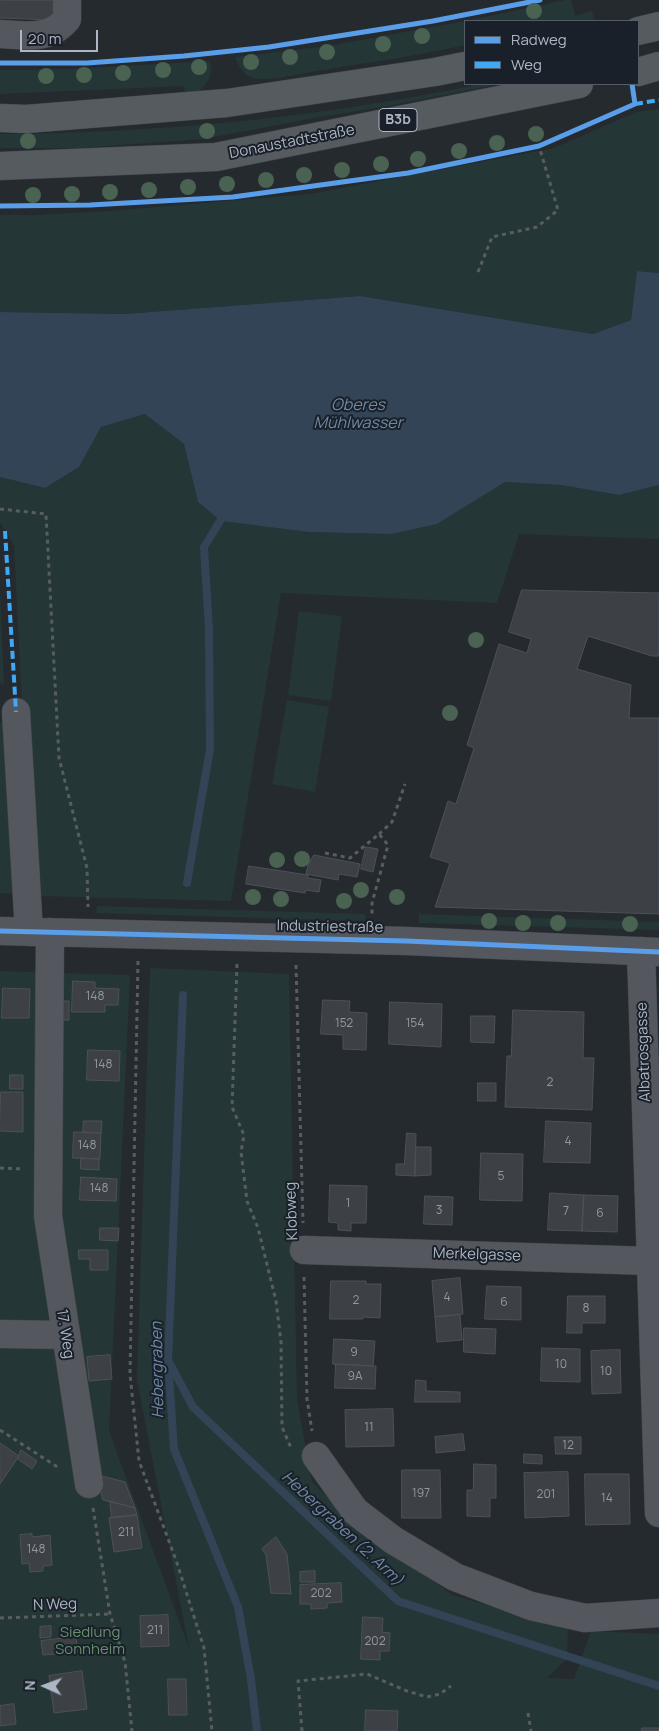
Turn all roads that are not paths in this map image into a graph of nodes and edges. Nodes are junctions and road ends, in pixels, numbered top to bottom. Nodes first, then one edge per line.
1 (67, 0) edge
2 (659, 26) edge
3 (639, 31) edge
4 (0, 34) edge
5 (464, 66) edge
6 (659, 66) edge
7 (639, 72) edge
8 (574, 85) edge
9 (0, 118) edge
10 (0, 166) edge
11 (16, 712) dead end
12 (0, 931) edge
13 (40, 932) junction
14 (650, 952) edge
15 (304, 1250) road end
16 (650, 1261) junction
17 (0, 1334) edge
18 (65, 1335) junction
19 (307, 1454) road end
20 (89, 1484) road end
21 (659, 1513) edge
22 (659, 1613) edge

1 - 4 street
2 - 3 main road
5 - 9 main road
6 - 7 main road
8 - 10 main road, Donaustadtstraße / B3b
11 - 13 street, 17. Weg
12 - 13 street, Industriestraße
13 - 14 street, Industriestraße
13 - 18 street, 17. Weg
14 - 16 street, Albatrosgasse
15 - 16 street, Merkelgasse
16 - 21 street, Albatrosgasse
17 - 18 street
18 - 20 street, 17. Weg
19 - 22 street

